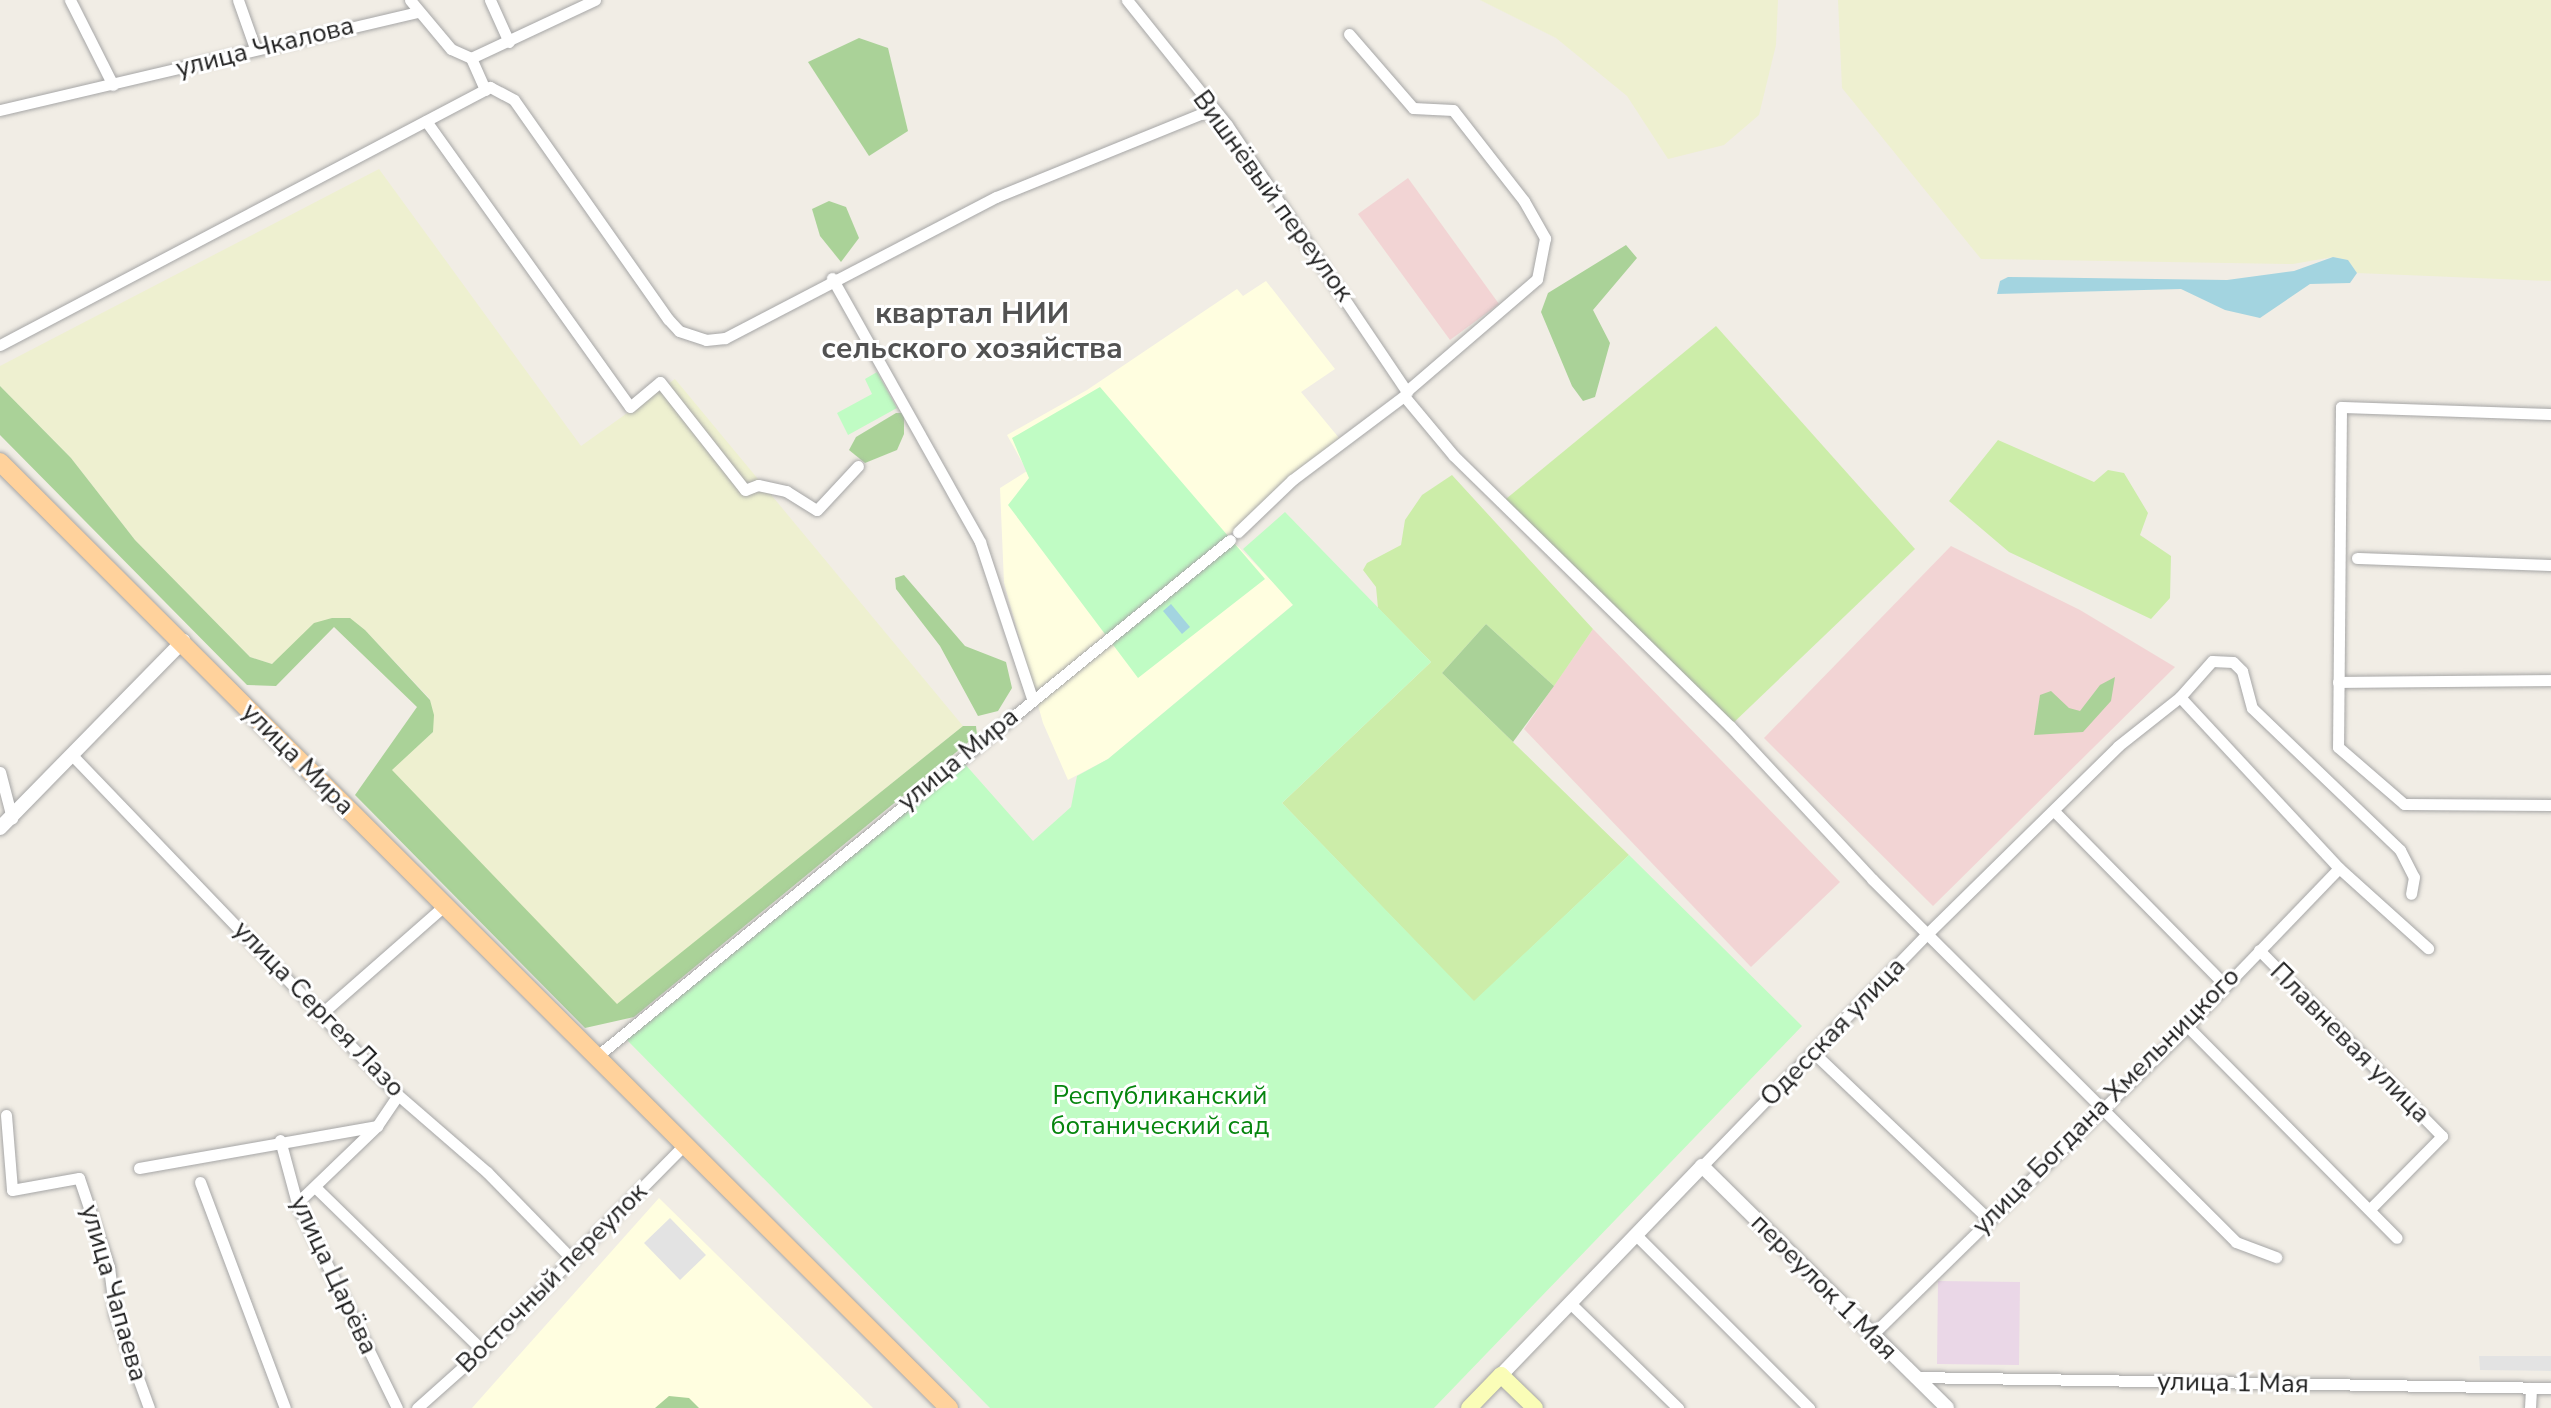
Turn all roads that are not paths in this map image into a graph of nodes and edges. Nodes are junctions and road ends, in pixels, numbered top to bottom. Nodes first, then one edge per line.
1 (70, 0) edge
2 (238, 0) edge
3 (410, 0) edge
4 (490, 0) edge
5 (595, 0) edge
6 (1127, 0) edge
7 (417, 12) junction
8 (1349, 34) dead end
9 (509, 42) junction
10 (255, 48) junction
11 (471, 58) junction
12 (113, 85) junction
13 (485, 90) junction
14 (0, 110) edge
15 (1214, 113) junction
16 (426, 121) junction
17 (832, 278) junction
18 (0, 345) edge
19 (1406, 392) junction
20 (2551, 414) edge
21 (0, 462) edge
22 (858, 466) dead end
23 (2357, 558) dead end
24 (2551, 565) edge
25 (183, 641) junction
26 (2551, 680) edge
27 (2338, 682) junction
28 (2180, 697) junction
29 (1032, 698) junction
30 (71, 754) junction
31 (0, 772) edge
32 (2551, 805) edge
33 (2055, 812) junction
34 (6, 823) edge
35 (2339, 868) junction
36 (2411, 894) dead end
37 (445, 905) junction
38 (1927, 934) junction
39 (2428, 948) dead end
40 (2259, 950) junction
41 (2224, 984) junction
42 (321, 1014) junction
43 (2187, 1026) junction
44 (1815, 1054) junction
45 (596, 1057) junction
46 (398, 1095) junction
47 (2101, 1109) junction
48 (6, 1115) dead end
49 (377, 1126) junction
50 (280, 1140) junction
51 (684, 1145) junction
52 (1702, 1166) junction
53 (139, 1168) dead end
54 (200, 1182) dead end
55 (315, 1187) junction
56 (297, 1203) junction
57 (2370, 1209) junction
58 (1987, 1218) junction
59 (1636, 1235) junction
60 (2397, 1238) dead end
61 (2276, 1257) dead end
62 (572, 1259) junction
63 (1570, 1303) junction
64 (1872, 1335) junction
65 (482, 1350) junction
66 (1501, 1375) junction
67 (1915, 1377) junction
68 (2531, 1388) junction
69 (2551, 1388) edge
70 (149, 1408) edge
71 (285, 1408) edge
72 (397, 1408) edge
73 (417, 1408) edge
74 (949, 1408) edge
75 (1469, 1408) edge
76 (1535, 1408) edge
77 (1678, 1408) edge
78 (1809, 1408) edge
79 (1947, 1408) edge
80 (2530, 1408) edge

1 - 12 street
2 - 10 street
3 - 7 street
4 - 9 street
5 - 9 street
6 - 15 street, Вишнёвый переулок
7 - 10 street, улица Чкалова
7 - 11 street
8 - 19 street
9 - 11 street
10 - 12 street, улица Чкалова
11 - 13 street
12 - 14 street, улица Чкалова
13 - 16 street
13 - 17 street
15 - 17 street
15 - 19 street, Вишнёвый переулок
16 - 18 street
16 - 22 street
17 - 29 street, улица Мира
19 - 29 street
19 - 38 street, Вишнёвый переулок
20 - 27 street
21 - 25 main road, улица Мира
23 - 24 street
25 - 30 street
25 - 37 main road, улица Мира
26 - 27 street
27 - 32 street
28 - 33 street, Одесская улица
28 - 35 street
28 - 36 street, Одесская улица
29 - 45 street, улица Мира
30 - 34 street
30 - 42 street, улица Сергея Лазо
31 - 34 street
33 - 38 street, Одесская улица
33 - 41 street
35 - 39 street
35 - 40 street, улица Богдана Хмельницкого
37 - 42 street
37 - 45 main road, улица Мира
38 - 44 street, Одесская улица
38 - 47 street, Вишнёвый переулок
40 - 41 street, улица Богдана Хмельницкого
40 - 57 street, Плавневая улица
41 - 43 street, улица Богдана Хмельницкого
42 - 46 street, улица Сергея Лазо
43 - 47 street, улица Богдана Хмельницкого
43 - 57 street
44 - 52 street, Одесская улица
44 - 58 street
45 - 51 main road, улица Мира
46 - 49 street
46 - 62 street, улица Сергея Лазо
47 - 58 street, улица Богдана Хмельницкого
47 - 61 street, Вишнёвый переулок
48 - 70 street, улица Чапаева
49 - 50 street
49 - 55 street
50 - 53 street
50 - 56 street, улица Царёва
51 - 62 street, Восточный переулок
51 - 74 main road, улица Мира
52 - 59 street, Одесская улица
52 - 64 street, переулок 1 Мая
54 - 71 street
55 - 56 street
55 - 65 street
56 - 72 street, улица Царёва
57 - 60 street
58 - 64 street, улица Богдана Хмельницкого
59 - 63 street, Одесская улица
59 - 78 street
62 - 65 street, Восточный переулок
63 - 66 street, Одесская улица
63 - 77 street
64 - 67 street, переулок 1 Мая
65 - 73 street, Восточный переулок
66 - 75 main road, Одесская улица
66 - 76 main road
67 - 68 street, улица 1 Мая
67 - 79 street, переулок 1 Мая
68 - 69 street, улица 1 Мая
68 - 80 street

